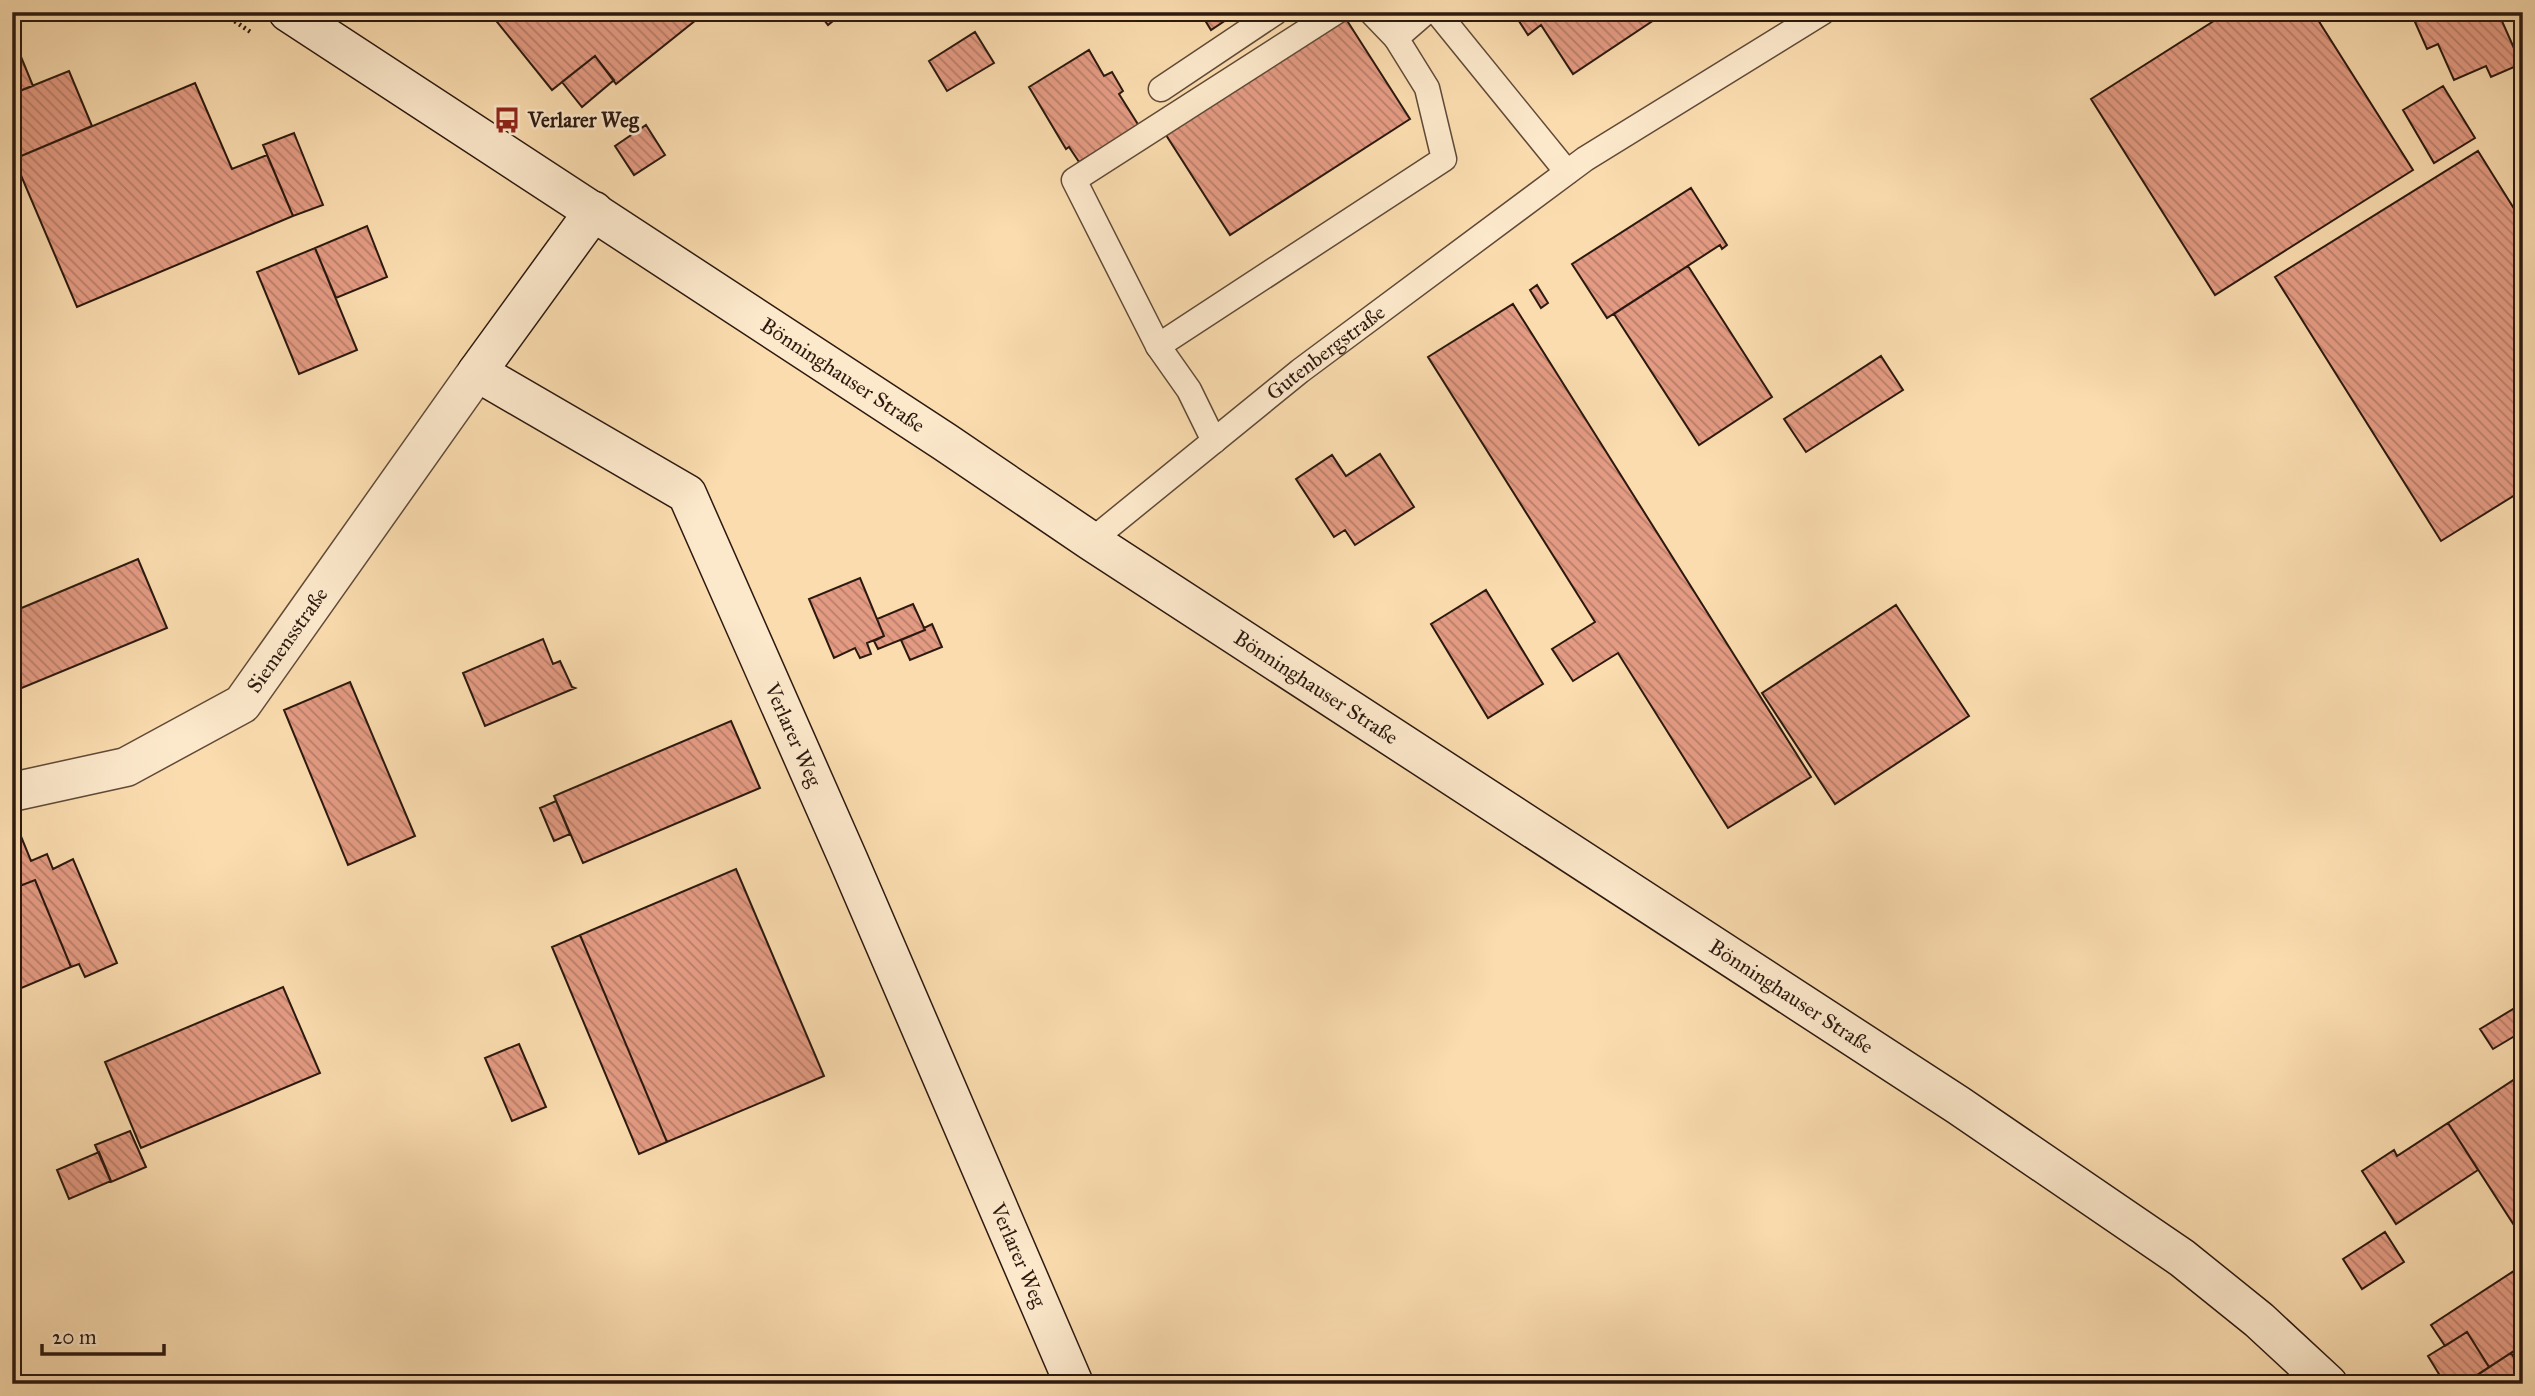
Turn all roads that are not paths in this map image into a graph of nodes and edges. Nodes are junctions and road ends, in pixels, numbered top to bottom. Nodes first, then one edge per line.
1 (288, 12) edge
2 (1276, 12) edge
3 (1336, 12) edge
4 (1371, 12) edge
5 (1426, 12) edge
6 (1437, 12) edge
7 (1823, 12) edge
8 (1396, 38) junction
9 (1161, 89) dead end
10 (1567, 172) junction
11 (594, 211) junction
12 (1158, 346) junction
13 (477, 372) junction
14 (1214, 440) junction
15 (1091, 541) junction
16 (12, 792) edge
17 (1074, 1384) edge
18 (2328, 1384) edge

1 - 11 main road, Bönninghauser Straße
2 - 9 lane
3 - 12 lane
4 - 8 lane
5 - 8 lane
6 - 10 lane
7 - 10 lane, Gutenbergstraße
8 - 12 lane
10 - 14 lane, Gutenbergstraße
11 - 13 main road
11 - 15 main road, Bönninghauser Straße
12 - 14 lane
13 - 16 main road, Siemensstraße
13 - 17 main road, Verlarer Weg
14 - 15 lane, Gutenbergstraße
15 - 18 main road, Bönninghauser Straße

